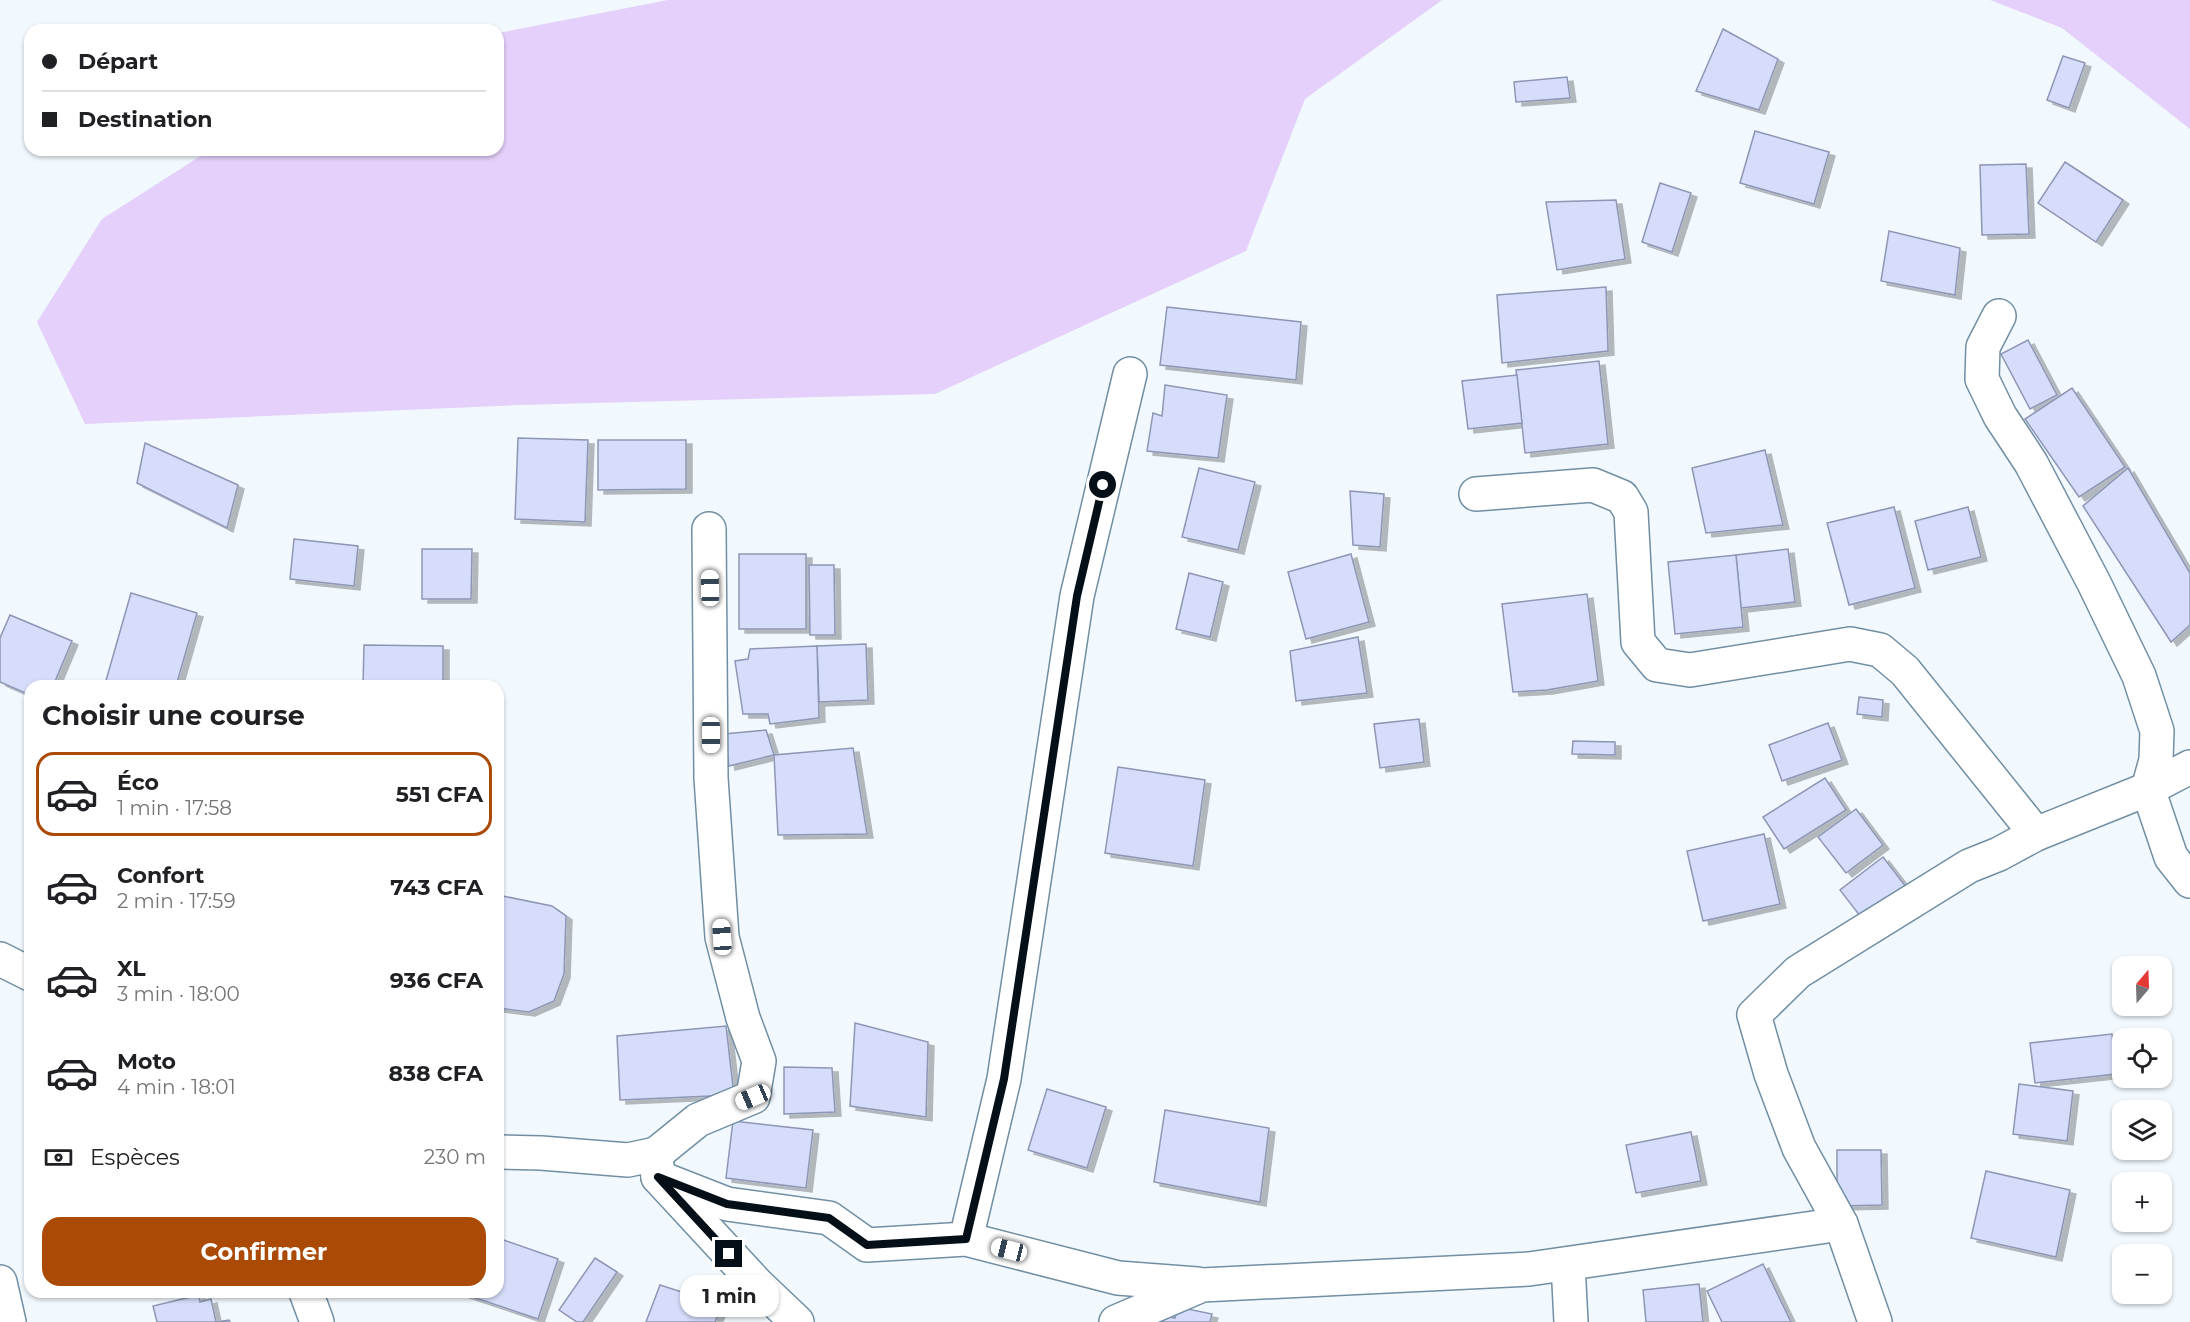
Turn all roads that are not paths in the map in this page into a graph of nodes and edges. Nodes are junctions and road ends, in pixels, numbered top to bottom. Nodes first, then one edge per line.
1 (1999, 316) dead end
2 (1130, 375) dead end
3 (1476, 494) dead end
4 (709, 529) dead end
5 (2190, 767) edge
6 (2148, 789) junction
7 (2036, 834) junction
8 (2190, 881) edge
9 (0, 959) edge
10 (24, 971) edge
11 (504, 1152) edge
12 (657, 1166) junction
13 (1841, 1224) junction
14 (966, 1239) junction
15 (1568, 1264) junction
16 (0, 1282) edge
17 (1202, 1285) junction
18 (308, 1298) edge
19 (9, 1322) edge
20 (317, 1322) edge
21 (797, 1322) edge
22 (1116, 1322) edge
23 (1570, 1322) edge
24 (1875, 1322) edge

1 - 6 street
2 - 14 street
3 - 7 street
4 - 12 street
5 - 6 street
6 - 7 street
6 - 8 street
7 - 13 street
9 - 10 street
11 - 12 street
12 - 14 street
12 - 21 street
13 - 15 street
13 - 24 street
14 - 17 street
15 - 17 street
15 - 23 street
16 - 19 street
17 - 22 street
18 - 20 street

